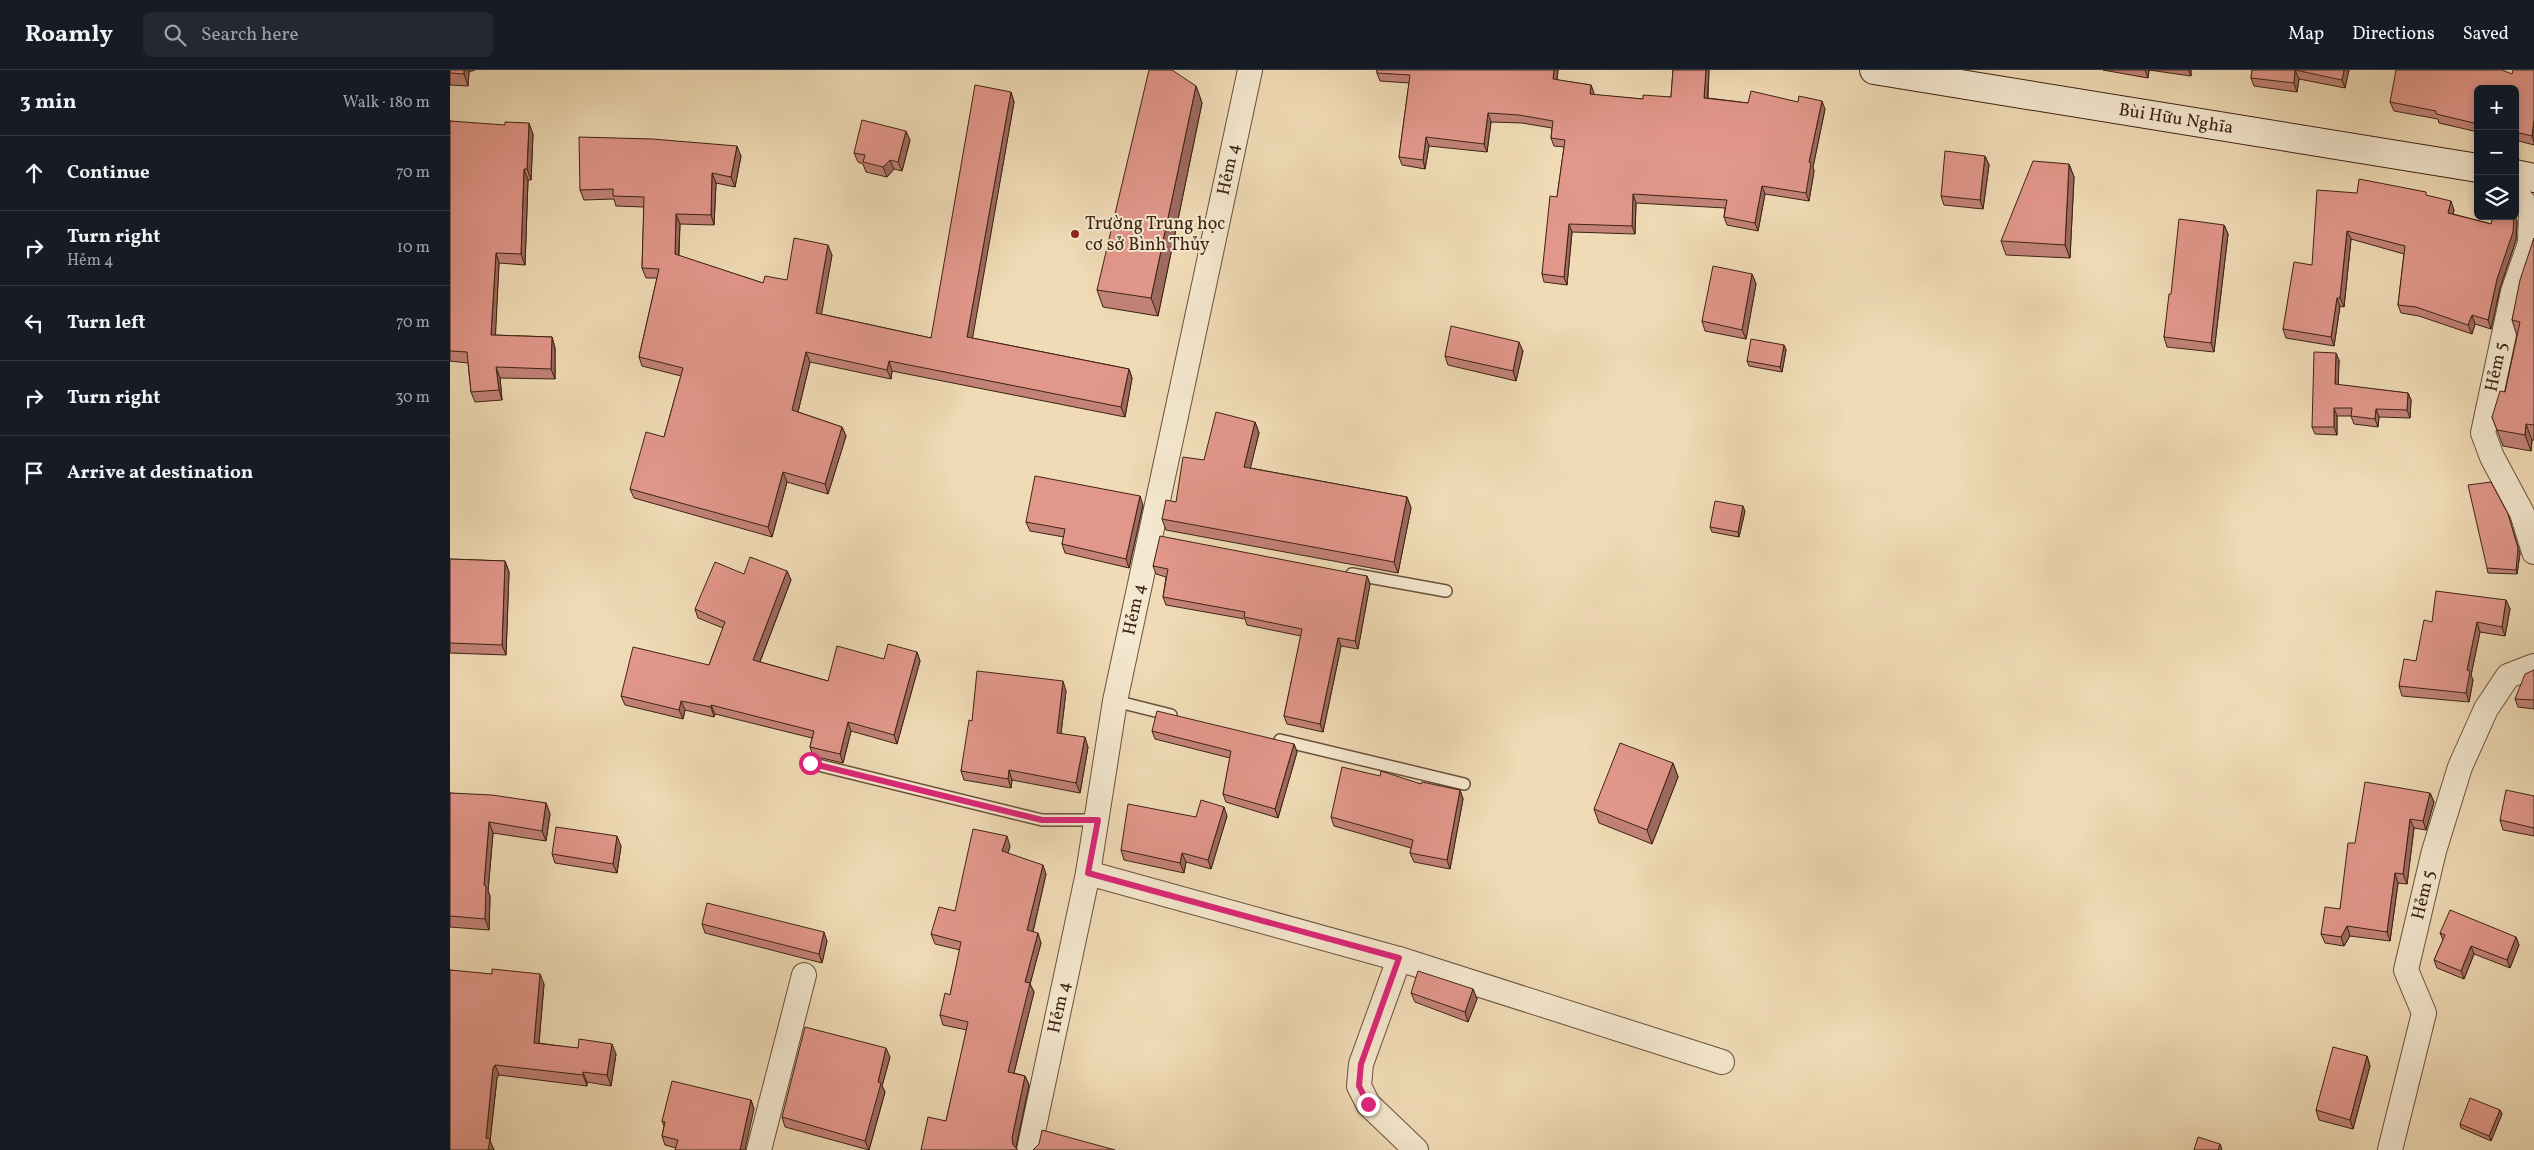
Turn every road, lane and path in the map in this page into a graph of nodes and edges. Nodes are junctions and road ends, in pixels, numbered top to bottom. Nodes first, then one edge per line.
1 (1250, 70) edge
2 (1874, 70) edge
3 (2474, 167) edge
4 (2519, 175) edge
5 (2534, 178) edge
6 (2519, 197) edge
7 (2534, 552) edge
8 (1338, 571) edge
9 (1446, 591) dead end
10 (2534, 666) edge
11 (1115, 701) junction
12 (1183, 717) edge
13 (1270, 738) edge
14 (810, 763) edge
15 (1464, 784) dead end
16 (1098, 820) junction
17 (1088, 873) junction
18 (1399, 958) junction
19 (804, 975) dead end
20 (1722, 1062) dead end
21 (759, 1150) edge
22 (1029, 1150) edge
23 (1416, 1150) edge
24 (2390, 1150) edge

1 - 11 street, Hẻm 4
2 - 3 main road, Bùi Hữu Nghĩa
4 - 5 main road
6 - 7 street, Hẻm 5
8 - 9 lane
10 - 24 street, Hẻm 5
11 - 12 lane
11 - 16 street, Hẻm 4
13 - 15 lane
14 - 16 lane
16 - 17 street, Hẻm 4
17 - 18 street
17 - 22 street, Hẻm 4
18 - 20 street
18 - 23 street
19 - 21 street

